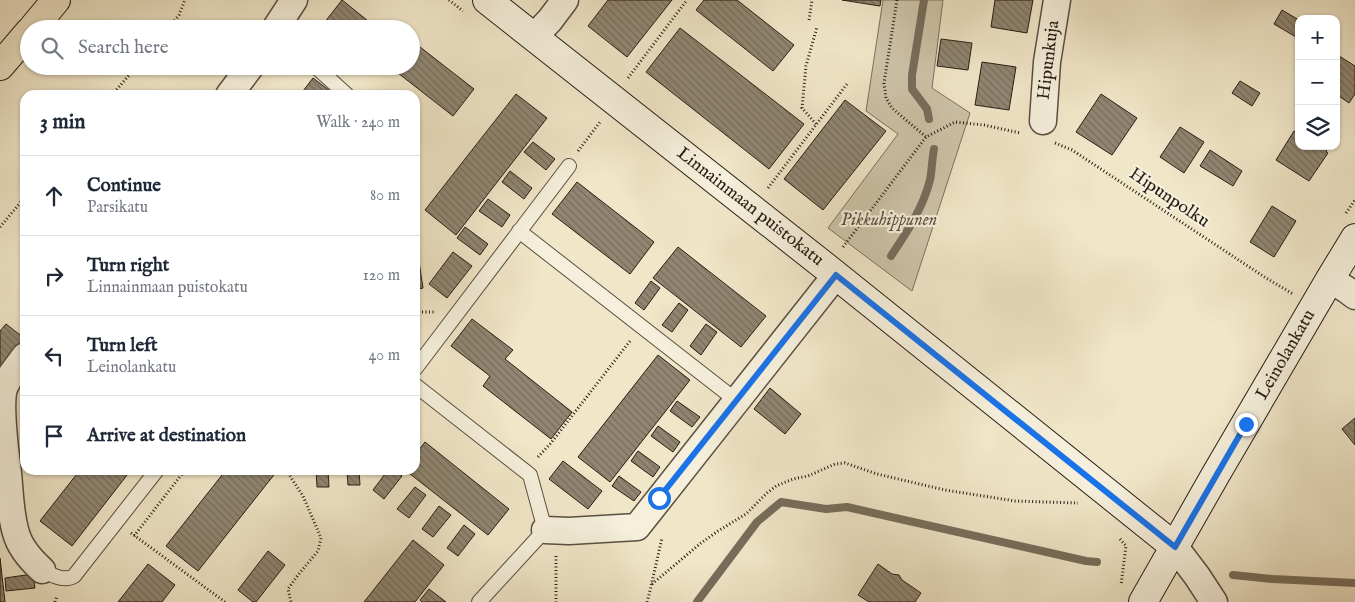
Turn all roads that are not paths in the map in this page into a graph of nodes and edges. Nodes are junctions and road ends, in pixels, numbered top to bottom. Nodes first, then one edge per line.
1 (56, 0) edge
2 (294, 0) edge
3 (486, 0) edge
4 (565, 0) edge
5 (1057, 0) edge
6 (39, 20) edge
7 (281, 20) edge
8 (534, 37) junction
9 (20, 43) edge
10 (0, 66) edge
11 (244, 75) edge
12 (325, 75) edge
13 (233, 90) edge
14 (341, 90) edge
15 (1042, 129) road end
16 (569, 166) road end
17 (519, 231) junction
18 (1355, 238) edge
19 (837, 264) junction
20 (1330, 279) junction
21 (1355, 296) edge
22 (20, 363) edge
23 (420, 363) edge
24 (420, 390) edge
25 (736, 401) junction
26 (153, 475) edge
27 (550, 530) junction
28 (1175, 547) junction
29 (42, 570) joint
30 (479, 602) edge
31 (1143, 602) edge
32 (1214, 602) edge

1 - 6 main road
2 - 7 street
3 - 8 street, Linnainmaan puistokatu
4 - 8 street
5 - 15 street, Hipunkuja
8 - 19 street, Linnainmaan puistokatu
9 - 10 main road
11 - 13 street
12 - 14 lane
16 - 17 lane
17 - 23 lane
17 - 25 lane
18 - 20 street, Leinolankatu
19 - 25 street
19 - 28 street, Linnainmaan puistokatu
20 - 21 street
20 - 28 street, Leinolankatu
22 - 29 street
24 - 27 lane
25 - 27 street
26 - 29 lane
27 - 30 lane
28 - 31 street, Leinolankatu
28 - 32 street

